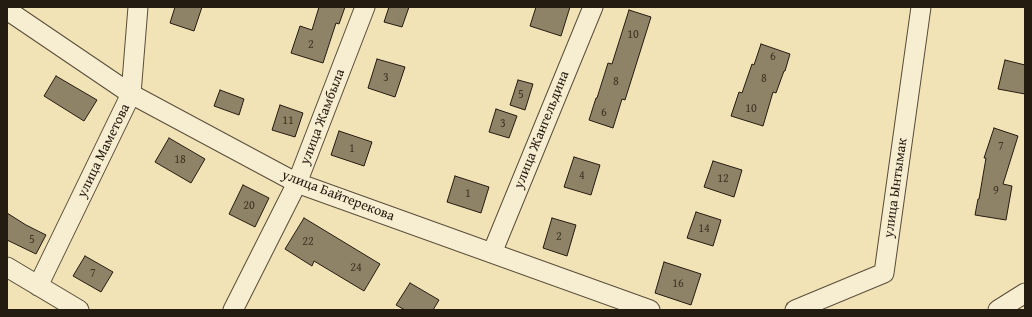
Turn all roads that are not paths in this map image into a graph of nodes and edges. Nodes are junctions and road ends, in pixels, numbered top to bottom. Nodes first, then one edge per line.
1 (138, 7) edge
2 (365, 7) edge
3 (593, 7) edge
4 (921, 7) edge
5 (7, 10) edge
6 (131, 94) junction
7 (297, 183) junction
8 (492, 253) junction
9 (7, 267) edge
10 (38, 286) junction
11 (79, 310) edge
12 (232, 310) edge
13 (650, 310) edge
14 (795, 310) edge

1 - 6 street, улица Маметова
2 - 7 street, улица Жамбыла
3 - 8 street, улица Жангельдина
4 - 14 street, улица Ынтымак
5 - 6 street, улица Байтерекова
6 - 7 street, улица Байтерекова
6 - 10 street, улица Маметова
7 - 8 street, улица Байтерекова
7 - 12 street, улица Жамбыла
8 - 13 street, улица Байтерекова
9 - 10 street
10 - 11 street

